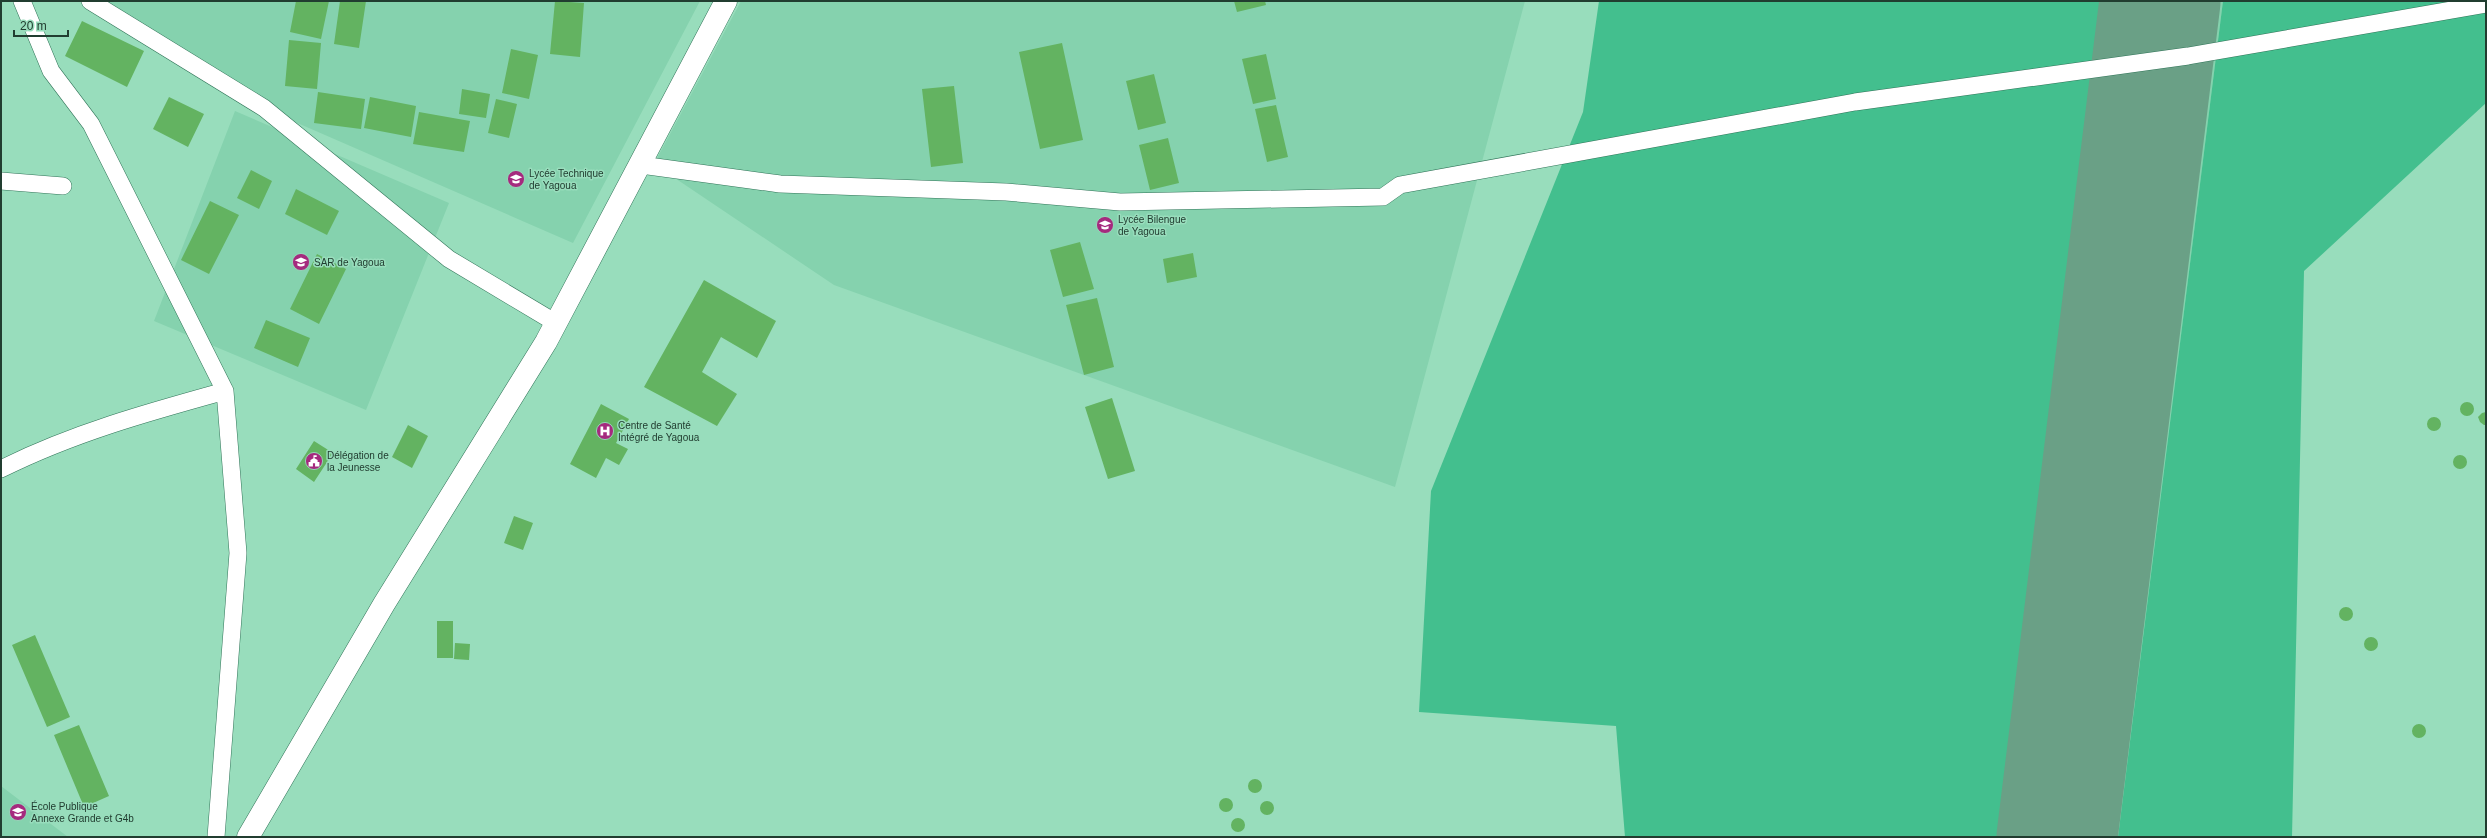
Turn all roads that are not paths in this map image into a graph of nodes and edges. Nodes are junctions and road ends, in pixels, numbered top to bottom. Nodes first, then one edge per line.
1 (22, 1) edge
2 (90, 1) edge
3 (726, 1) edge
4 (2486, 4) edge
5 (641, 164) junction
6 (1, 181) edge
7 (63, 186) dead end
8 (556, 323) junction
9 (225, 391) junction
10 (1, 469) edge
11 (216, 837) edge
12 (248, 837) edge

1 - 9 street
2 - 8 street
3 - 5 street
4 - 5 street
5 - 8 street
6 - 7 street
8 - 12 street
9 - 10 street
9 - 11 street

